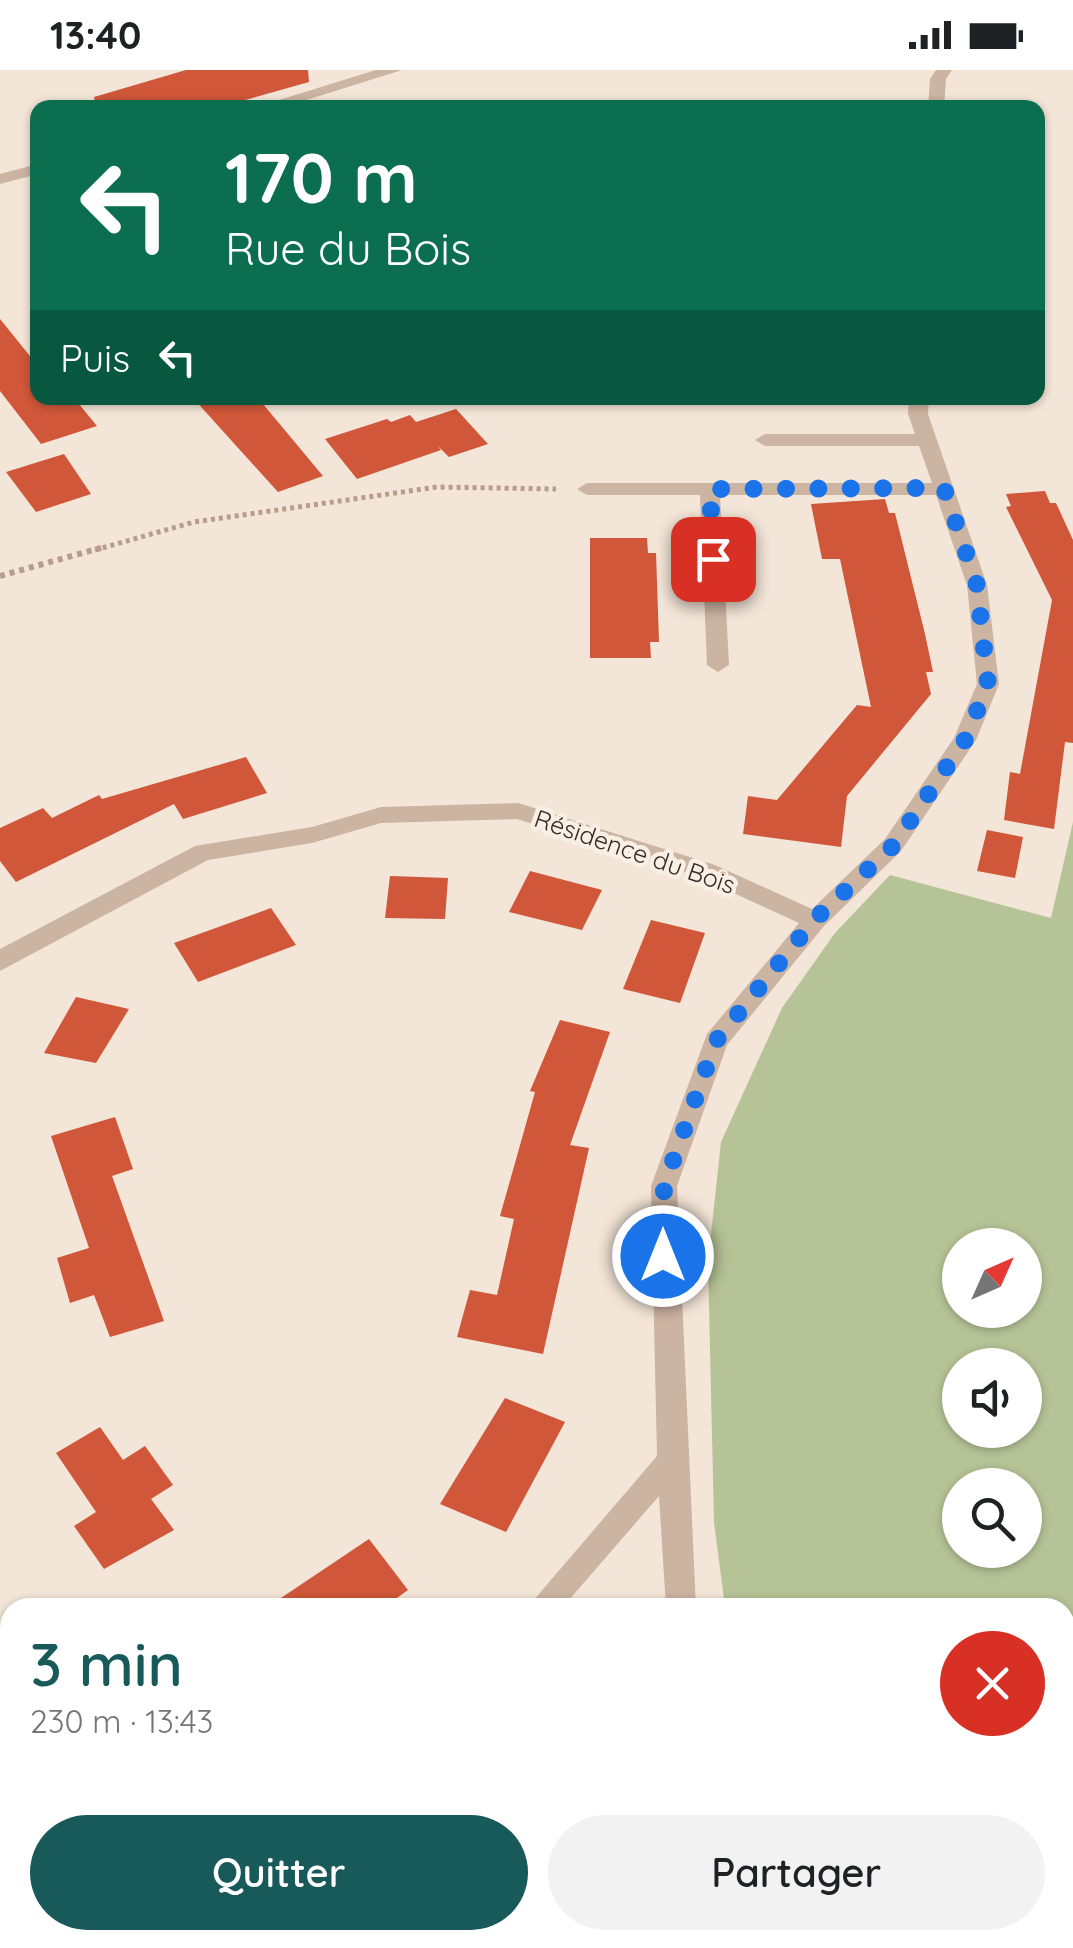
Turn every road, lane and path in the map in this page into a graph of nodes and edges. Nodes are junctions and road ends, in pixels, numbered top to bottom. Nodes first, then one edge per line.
1 (394, 70) edge
2 (944, 70) edge
3 (288, 100) edge
4 (937, 100) edge
5 (30, 171) edge
6 (0, 179) edge
7 (919, 405) edge
8 (765, 440) dead end
9 (927, 440) junction
10 (944, 488) junction
11 (710, 489) junction
12 (587, 490) joint
13 (0, 576) edge
14 (718, 665) dead end
15 (814, 920) junction
16 (0, 962) edge
17 (672, 1460) junction
18 (551, 1598) edge
19 (680, 1598) edge

1 - 3 street
2 - 4 street
5 - 6 street
7 - 9 street
8 - 9 street
9 - 10 street
10 - 11 street
10 - 15 street
11 - 12 street
11 - 14 street
12 - 13 path
15 - 16 street, Résidence du Bois
15 - 17 street
17 - 18 street
17 - 19 street

